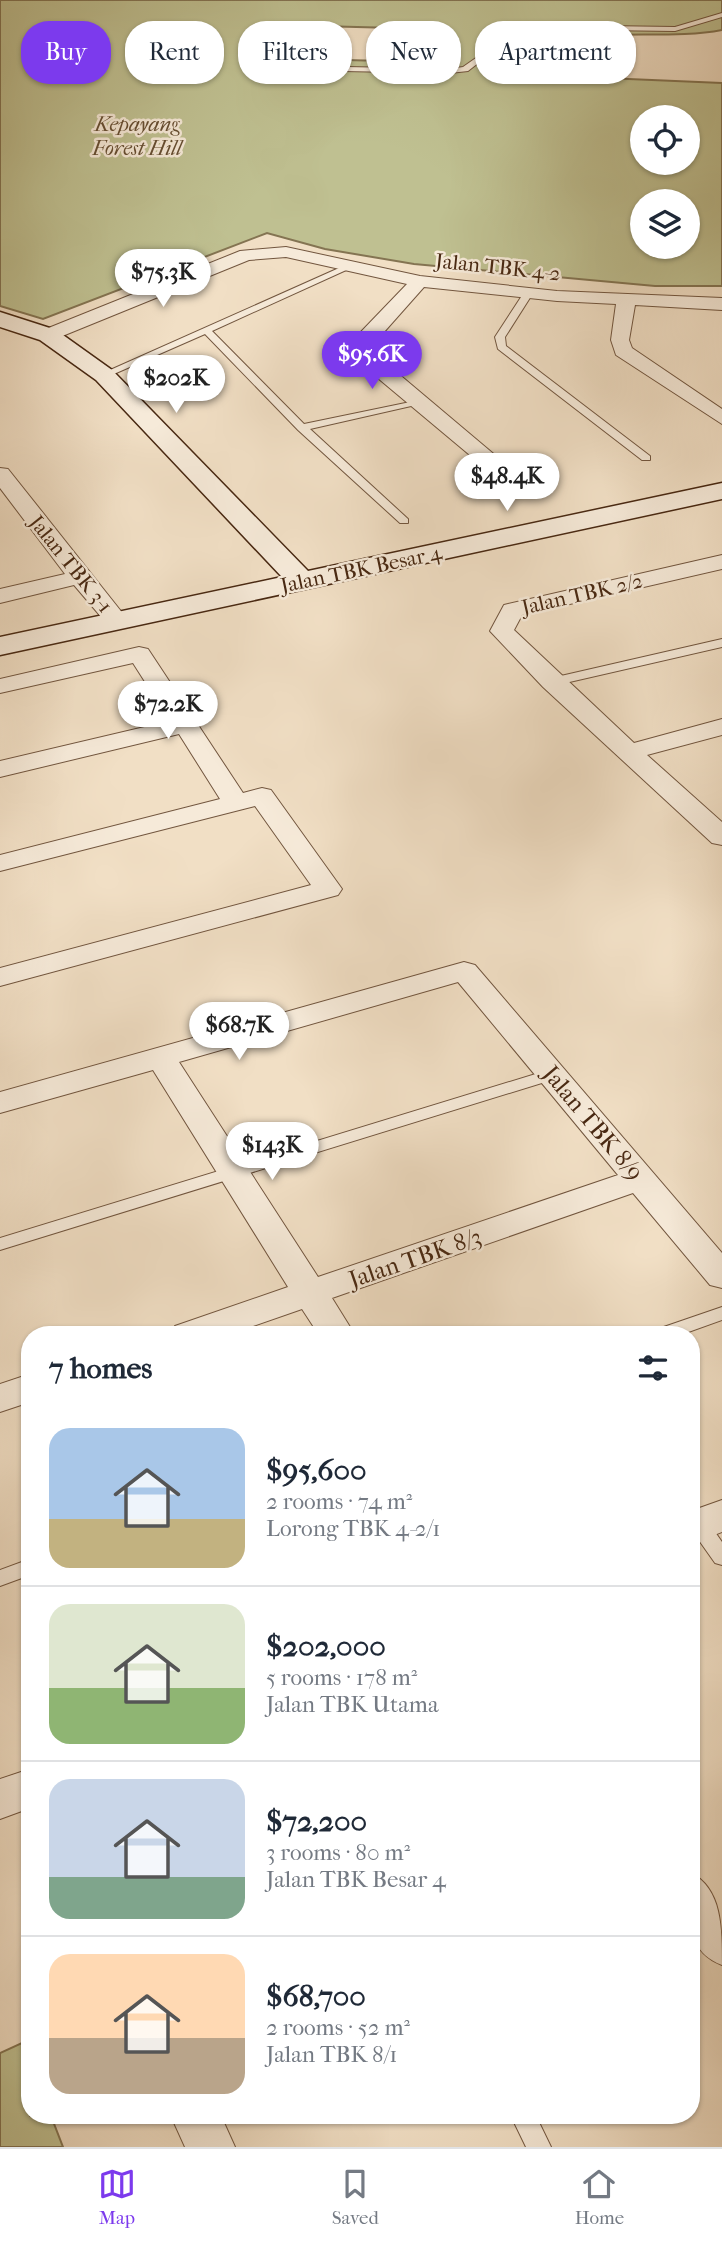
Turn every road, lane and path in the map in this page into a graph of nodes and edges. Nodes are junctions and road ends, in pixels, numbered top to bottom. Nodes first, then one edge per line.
1 (722, 15) edge
2 (352, 69) edge
3 (351, 266) junction
4 (420, 281) junction
5 (528, 293) junction
6 (626, 302) junction
7 (722, 305) edge
8 (0, 319) edge
9 (206, 330) junction
10 (48, 335) junction
11 (104, 375) junction
12 (416, 402) junction
13 (722, 418) edge
14 (302, 428) junction
15 (646, 458) dead end
16 (0, 474) edge
17 (510, 477) dead end
18 (722, 491) edge
19 (404, 520) dead end
20 (722, 562) edge
21 (79, 578) junction
22 (303, 582) junction
23 (0, 596) edge
24 (116, 620) junction
25 (722, 643) edge
26 (0, 646) edge
27 (552, 682) junction
28 (0, 686) edge
29 (185, 725) junction
30 (722, 727) edge
31 (629, 751) junction
32 (0, 769) edge
33 (236, 802) junction
34 (722, 837) edge
35 (0, 863) edge
36 (0, 977) edge
37 (161, 1058) junction
38 (552, 1074) junction
39 (0, 1103) edge
40 (233, 1172) junction
41 (640, 1179) junction
42 (0, 1244) edge
43 (722, 1276) edge
44 (311, 1294) junction
45 (722, 1313) edge
46 (215, 1326) edge
47 (331, 1326) edge
48 (686, 1326) edge
49 (21, 1391) edge
50 (0, 1398) edge
51 (704, 1523) edge
52 (722, 1557) edge
53 (21, 1570) edge
54 (0, 1578) edge
55 (21, 1792) edge
56 (0, 1800) edge
57 (700, 1908) edge
58 (722, 1943) edge
59 (200, 2124) edge
60 (527, 2124) edge
61 (210, 2147) edge
62 (539, 2147) edge

1 - 2 lane
3 - 4 street, Jalan TBK 4-2
3 - 9 lane
3 - 10 street, Jalan TBK 4-2
4 - 5 street, Jalan TBK 4-2
4 - 12 street
5 - 6 street, Jalan TBK 4-2
5 - 15 lane
6 - 7 street, Jalan TBK 4-2
6 - 13 street
8 - 10 street
9 - 11 lane
9 - 14 lane
10 - 11 street
11 - 22 street
12 - 14 lane
12 - 17 street
14 - 19 lane
16 - 21 street, Jalan TBK 3-1
18 - 22 street, Jalan TBK Besar 4
20 - 27 street, Jalan TBK 2/2
21 - 23 street
21 - 24 street, Jalan TBK 3-1
22 - 24 street, Jalan TBK Besar 4
24 - 26 street, Jalan TBK Besar 4
25 - 27 lane
27 - 31 street, Jalan TBK 2/2
28 - 29 street
29 - 32 street
29 - 33 street
30 - 31 street
31 - 34 street, Jalan TBK 2/2
33 - 35 street
33 - 36 street
37 - 38 street, Jalan TBK 8/9
37 - 39 street
37 - 40 street
38 - 40 lane
38 - 41 street, Jalan TBK 8/9
40 - 42 lane
40 - 44 street
41 - 43 street, Jalan TBK 8/9
41 - 44 street, Jalan TBK 8/3
44 - 46 street, Jalan TBK 8/3
44 - 47 street
45 - 48 lane
49 - 50 street
51 - 52 lane
53 - 54 lane
55 - 56 street
57 - 58 street
59 - 61 street
60 - 62 lane

